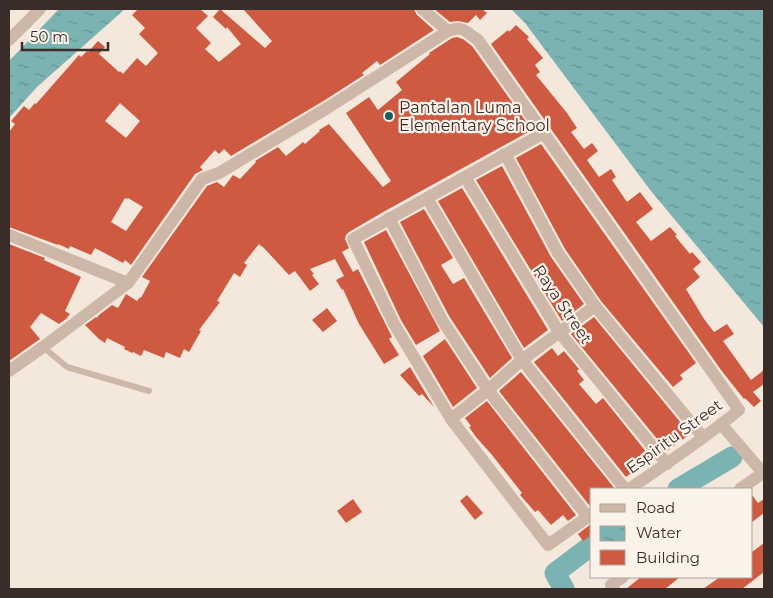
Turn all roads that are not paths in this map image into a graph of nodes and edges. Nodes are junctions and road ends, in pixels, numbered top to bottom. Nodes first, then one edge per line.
1 (40, 9) edge
2 (422, 9) edge
3 (448, 31) junction
4 (9, 40) edge
5 (544, 133) junction
6 (505, 154) junction
7 (465, 177) junction
8 (427, 198) junction
9 (389, 218) junction
10 (9, 235) edge
11 (128, 284) junction
12 (595, 306) junction
13 (559, 332) junction
14 (43, 347) junction
15 (522, 360) junction
16 (9, 371) edge
17 (488, 390) junction
18 (150, 391) dead end
19 (451, 419) junction
20 (724, 427) junction
21 (703, 437) junction
22 (667, 464) junction
23 (761, 471) edge
24 (626, 488) edge
25 (629, 488) edge
26 (741, 488) edge
27 (590, 516) edge
28 (621, 578) edge
29 (614, 589) edge

1 - 4 street
2 - 3 street
3 - 5 street
3 - 11 street
5 - 6 street
5 - 20 street, Espiritu Street
6 - 7 street
6 - 12 street
7 - 8 street
7 - 13 street, Raya Street
8 - 9 street
8 - 15 street
9 - 17 street
9 - 19 street
10 - 11 street
11 - 14 street
12 - 13 street
12 - 21 street
13 - 15 street
13 - 22 street, Raya Street
14 - 16 street
14 - 18 lane
15 - 17 street
15 - 24 street
17 - 19 street
17 - 27 street
19 - 27 street
20 - 21 street, Espiritu Street
20 - 23 street
21 - 22 street, Espiritu Street
22 - 25 street, Espiritu Street
23 - 26 street
28 - 29 street

